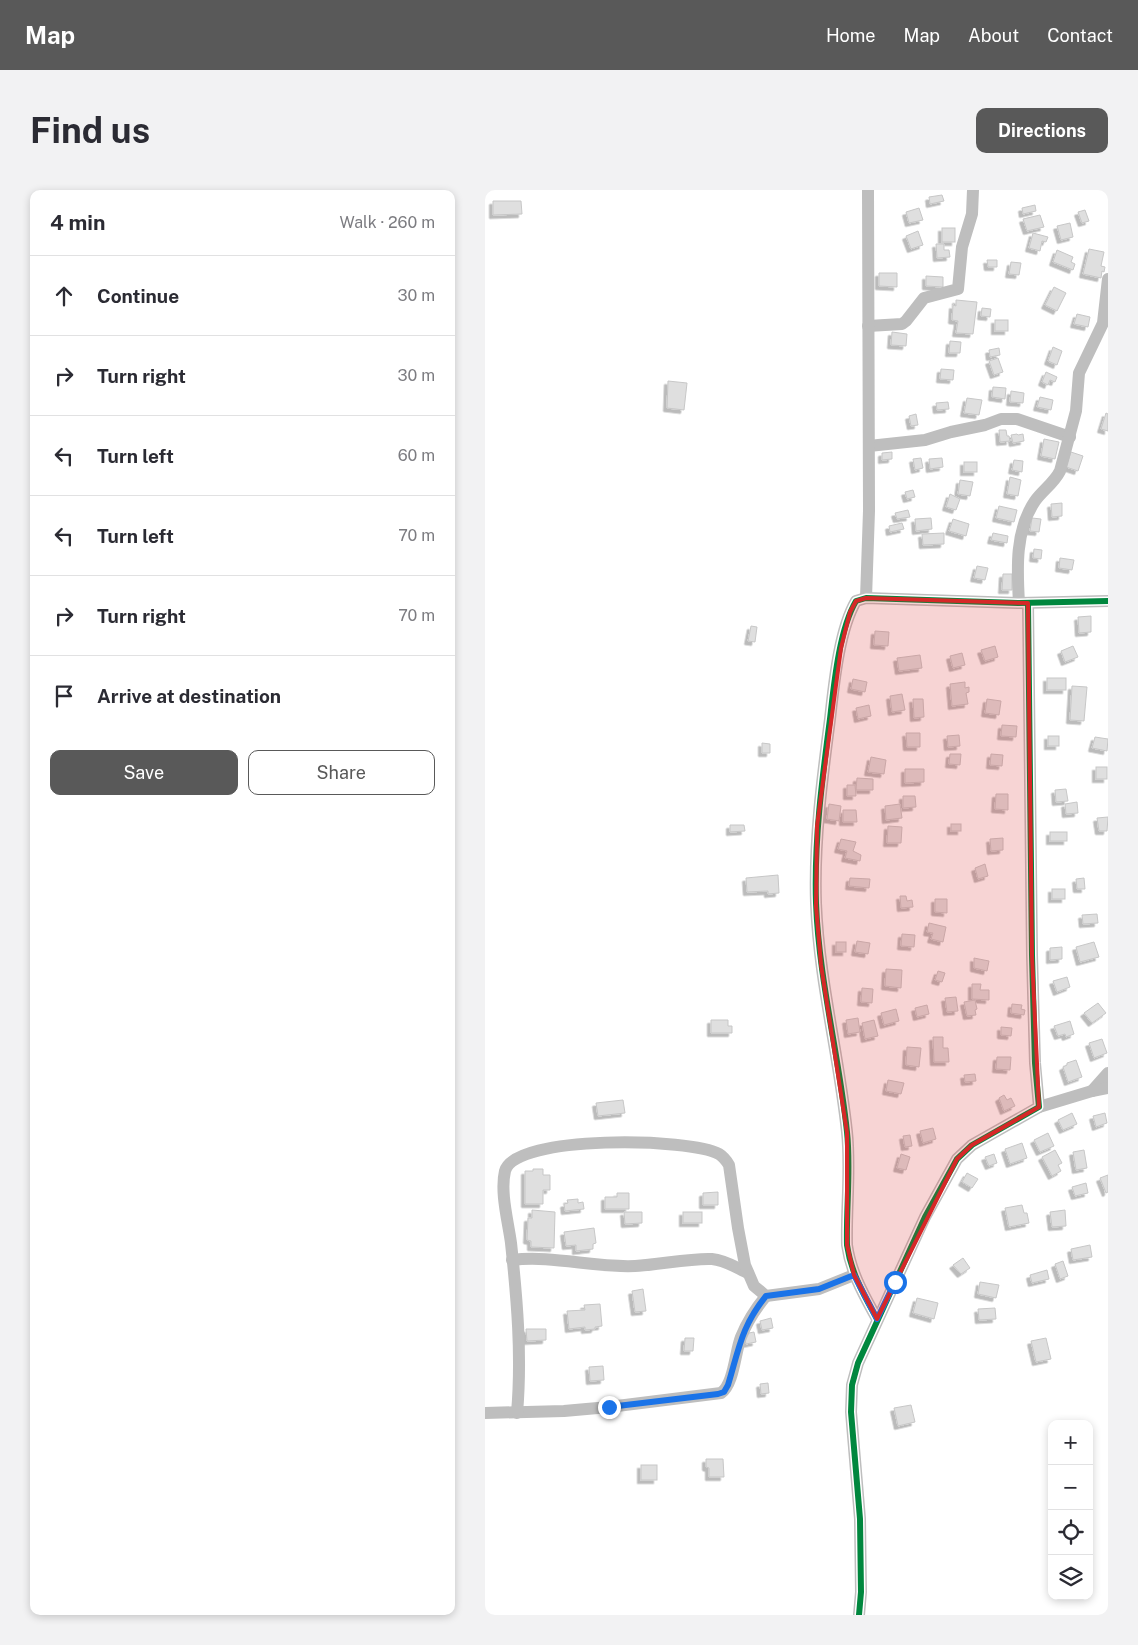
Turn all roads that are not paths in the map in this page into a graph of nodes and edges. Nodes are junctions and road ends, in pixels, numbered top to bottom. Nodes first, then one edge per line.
1 (868, 190) edge
2 (973, 190) edge
3 (1108, 279) edge
4 (867, 326) junction
5 (1070, 437) junction
6 (869, 446) junction
7 (866, 598) junction
8 (1108, 601) edge
9 (1024, 603) junction
10 (1108, 1073) edge
11 (1108, 1088) edge
12 (1093, 1091) junction
13 (1039, 1107) junction
14 (512, 1260) junction
15 (748, 1274) junction
16 (854, 1275) junction
17 (766, 1296) junction
18 (877, 1319) junction
19 (485, 1413) edge
20 (517, 1413) junction
21 (859, 1615) edge

1 - 4 street
2 - 4 street
3 - 5 street
4 - 6 street
5 - 6 street
5 - 9 street
6 - 7 street
7 - 9 street
7 - 16 street
8 - 9 street
9 - 13 street
10 - 12 street
11 - 12 street
12 - 13 street
13 - 18 street
14 - 15 street
14 - 15 street
14 - 20 street
15 - 17 street
16 - 17 street
16 - 18 street
17 - 20 street
18 - 21 street
19 - 20 street

